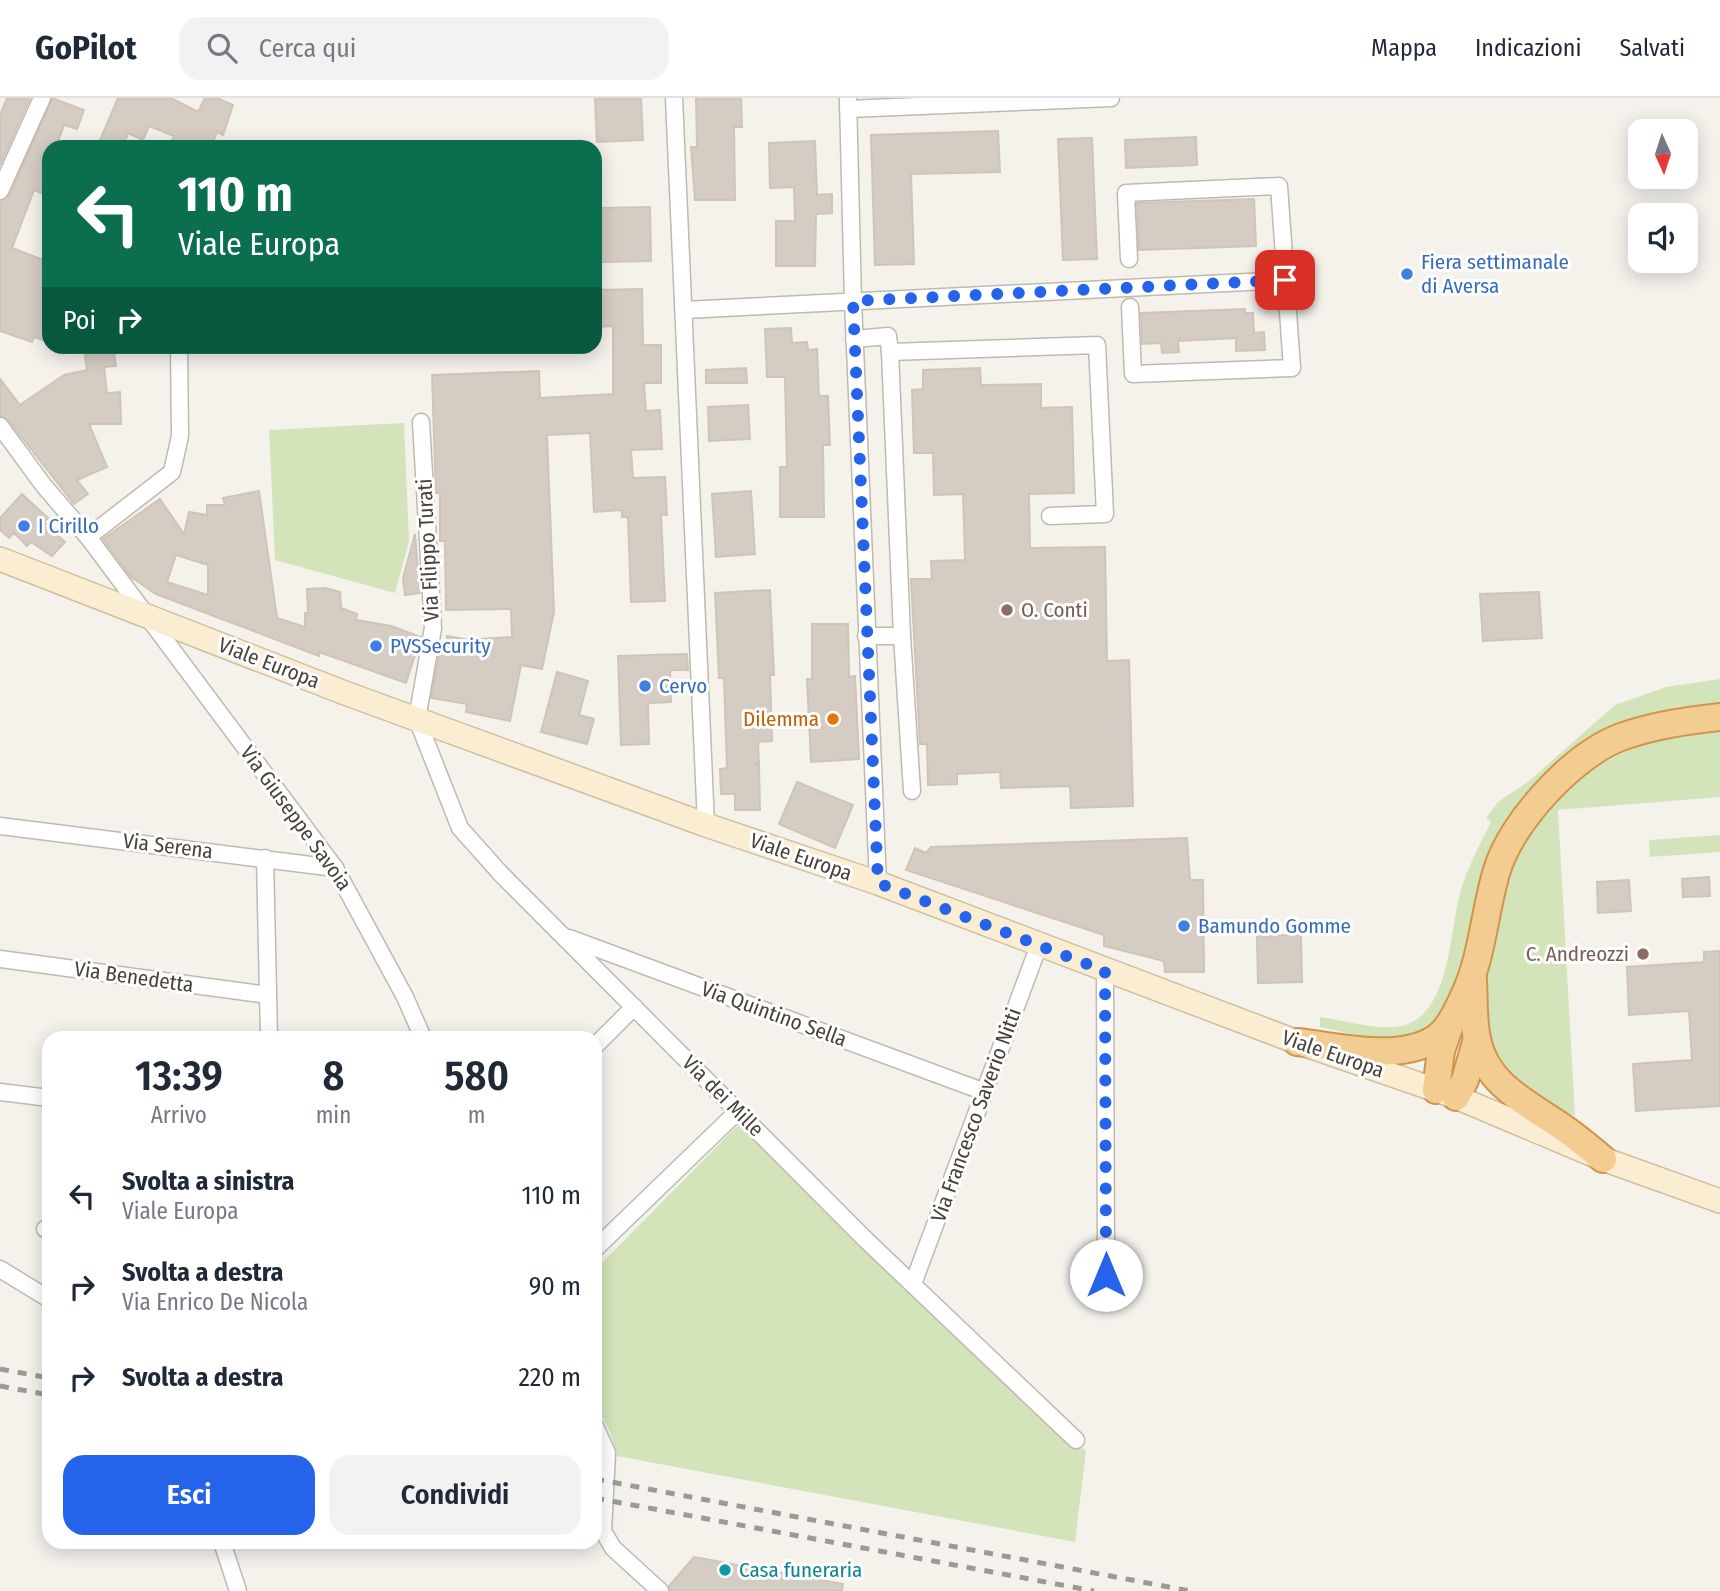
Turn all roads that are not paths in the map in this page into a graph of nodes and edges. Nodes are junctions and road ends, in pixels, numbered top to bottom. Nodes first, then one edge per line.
1 (42, 98) edge
2 (674, 98) edge
3 (1111, 98) edge
4 (978, 102) edge
5 (848, 104) edge
6 (0, 191) edge
7 (1129, 259) dead end
8 (1285, 280) junction
9 (853, 301) junction
10 (1130, 307) dead end
11 (684, 310) junction
12 (854, 339) junction
13 (890, 352) junction
14 (179, 354) edge
15 (421, 422) dead end
16 (0, 426) edge
17 (1050, 516) dead end
18 (88, 537) junction
19 (0, 559) edge
20 (143, 614) junction
21 (866, 636) junction
22 (902, 636) junction
23 (1720, 717) edge
24 (417, 719) junction
25 (912, 791) dead end
26 (706, 825) junction
27 (0, 826) edge
28 (265, 858) junction
29 (335, 868) junction
30 (878, 883) junction
31 (563, 936) junction
32 (1040, 945) junction
33 (0, 959) edge
34 (1105, 971) junction
35 (1473, 978) junction
36 (268, 995) junction
37 (634, 1007) junction
38 (1450, 1024) junction
39 (269, 1031) edge
40 (420, 1031) edge
41 (602, 1039) edge
42 (1477, 1040) junction
43 (1297, 1042) junction
44 (0, 1092) edge
45 (985, 1092) junction
46 (1446, 1093) junction
47 (42, 1097) edge
48 (738, 1111) junction
49 (1603, 1158) junction
50 (1720, 1201) edge
51 (602, 1242) edge
52 (0, 1269) edge
53 (1106, 1275) dead end
54 (913, 1284) junction
55 (42, 1295) edge
56 (1076, 1440) dead end
57 (602, 1442) edge
58 (224, 1549) edge
59 (238, 1591) edge
60 (660, 1591) edge

1 - 6 street
2 - 11 street
3 - 4 street
4 - 5 street
5 - 9 street
7 - 8 street
8 - 9 street
8 - 10 street
9 - 11 street
9 - 12 street
11 - 26 street
12 - 13 street
12 - 21 street
13 - 17 street
13 - 22 street
14 - 18 street
15 - 24 street, Via Filippo Turati
16 - 18 street, Via Giuseppe Savoia
18 - 20 street, Via Giuseppe Savoia
19 - 20 main road, Viale Europa
20 - 24 main road, Viale Europa
20 - 29 street, Via Giuseppe Savoia
21 - 22 street
21 - 30 street
22 - 25 street
23 - 35 highway
24 - 26 main road, Viale Europa
24 - 31 street, Via dei Mille
26 - 30 main road, Viale Europa
27 - 28 street, Via Serena
28 - 29 street, Via Serena
28 - 36 street
29 - 40 street, Via Giuseppe Savoia
30 - 32 main road, Viale Europa
31 - 37 street, Via dei Mille
31 - 45 street, Via Quintino Sella
32 - 34 main road, Viale Europa
32 - 45 street, Via Francesco Saverio Nitti
33 - 36 street, Via Benedetta
34 - 43 main road, Viale Europa
34 - 53 street
35 - 38 highway
35 - 42 highway
36 - 39 street
37 - 41 street
37 - 48 street, Via dei Mille
38 - 43 highway
38 - 46 highway
42 - 46 highway
42 - 49 highway
43 - 46 main road, Viale Europa
44 - 47 street
45 - 54 street, Via Francesco Saverio Nitti
46 - 49 main road, Viale Europa
48 - 51 street
48 - 54 street, Via dei Mille
49 - 50 main road, Viale Europa
52 - 55 street
54 - 56 street, Via dei Mille
57 - 60 street
58 - 59 street

